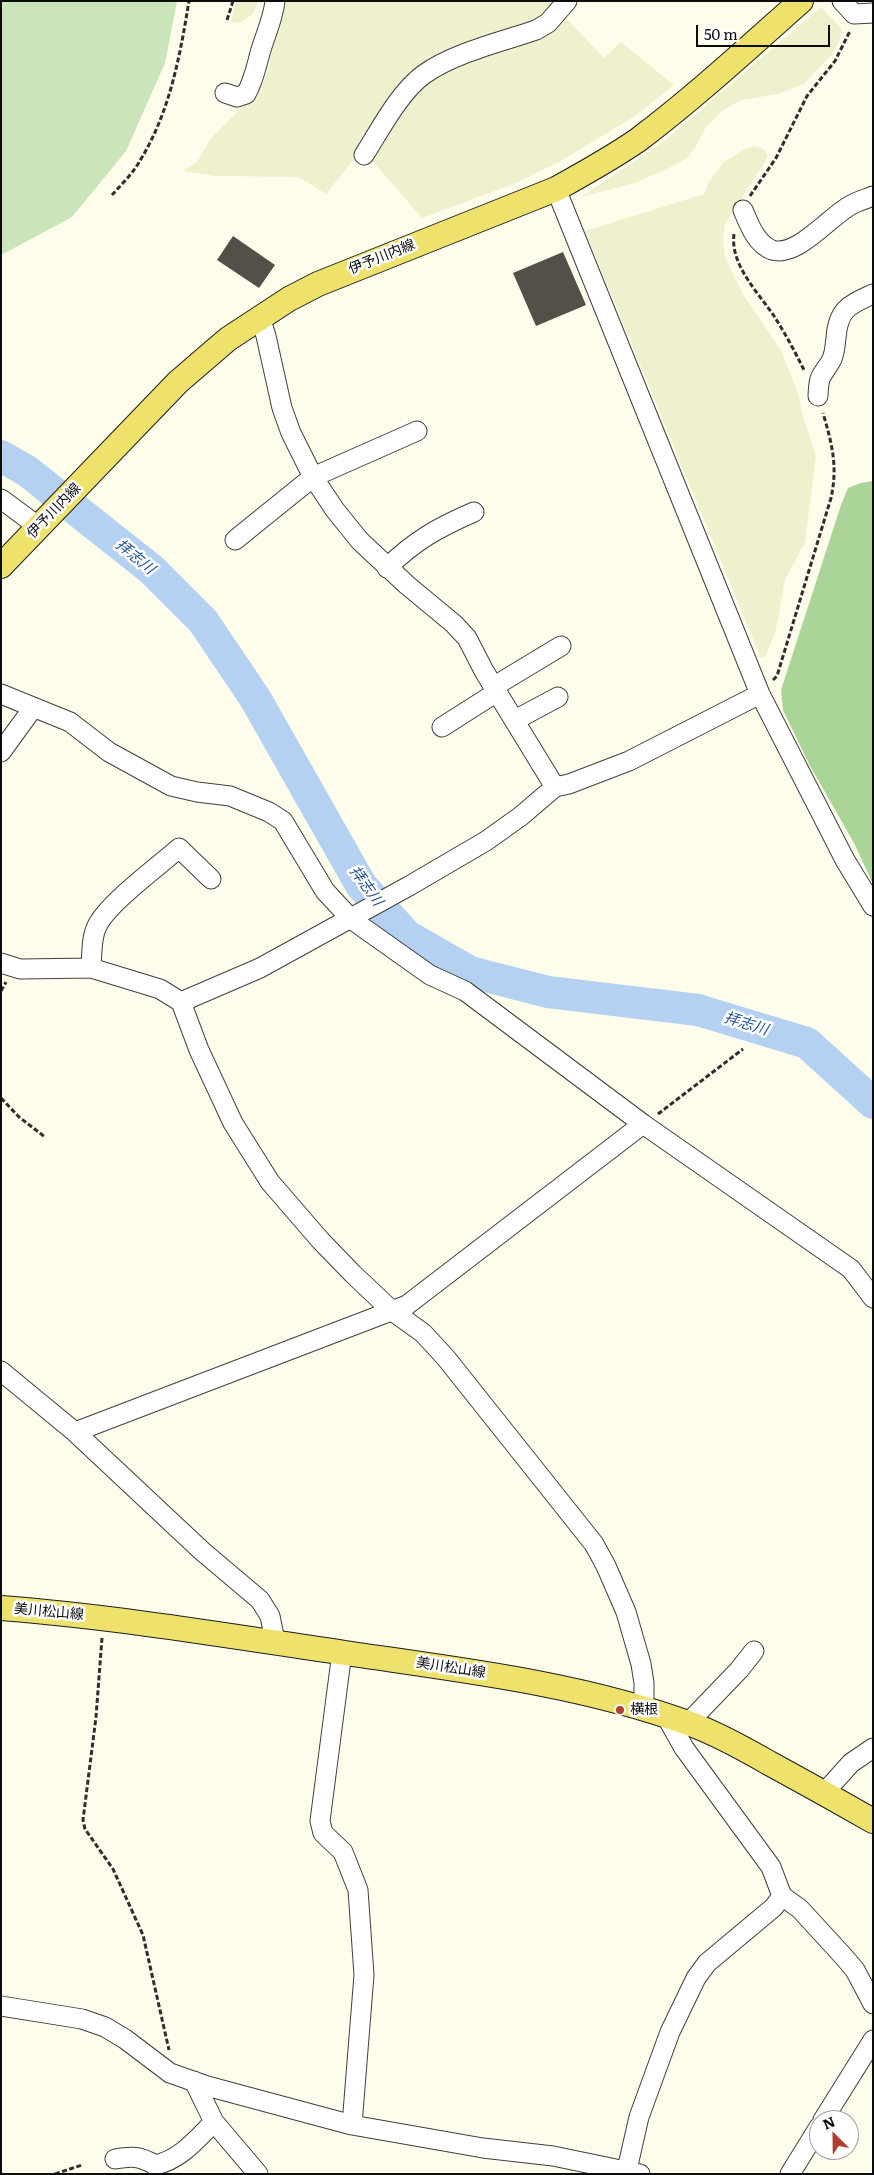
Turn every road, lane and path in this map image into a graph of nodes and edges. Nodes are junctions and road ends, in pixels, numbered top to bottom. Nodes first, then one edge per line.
1 (190, 1) edge
2 (233, 1) edge
3 (275, 1) edge
4 (567, 1) edge
5 (801, 1) edge
6 (856, 9) edge
7 (227, 20) dead end
8 (225, 93) dead end
9 (364, 155) dead end
10 (556, 189) junction
11 (112, 195) dead end
12 (873, 196) edge
13 (743, 210) junction
14 (873, 294) edge
15 (260, 317) junction
16 (818, 396) junction
17 (417, 430) dead end
18 (313, 477) junction
19 (1, 499) edge
20 (474, 512) dead end
21 (43, 523) junction
22 (235, 540) dead end
23 (1, 566) edge
24 (387, 568) junction
25 (561, 646) dead end
26 (495, 690) junction
27 (1, 694) edge
28 (760, 694) junction
29 (558, 698) dead end
30 (33, 708) junction
31 (515, 720) junction
32 (442, 727) dead end
33 (1, 752) edge
34 (555, 787) junction
35 (211, 879) dead end
36 (873, 906) edge
37 (354, 917) junction
38 (1, 963) edge
39 (20, 968) junction
40 (90, 968) junction
41 (1, 977) edge
42 (181, 1002) junction
43 (743, 1049) dead end
44 (1, 1098) edge
45 (643, 1124) junction
46 (46, 1137) dead end
47 (873, 1298) edge
48 (391, 1310) junction
49 (1, 1371) edge
50 (75, 1432) junction
51 (1, 1608) edge
52 (104, 1617) junction
53 (275, 1641) junction
54 (754, 1651) dead end
55 (342, 1652) junction
56 (644, 1708) junction
57 (677, 1720) junction
58 (873, 1748) edge
59 (824, 1793) junction
60 (873, 1821) edge
61 (782, 1896) junction
62 (873, 2004) edge
63 (1, 2006) edge
64 (873, 2040) edge
65 (170, 2073) junction
66 (194, 2081) junction
67 (829, 2110) edge
68 (214, 2122) junction
69 (352, 2125) junction
70 (809, 2143) edge
71 (115, 2159) dead end
72 (82, 2165) dead end
73 (154, 2169) edge
74 (631, 2173) edge
75 (55, 2174) edge
76 (258, 2174) edge
77 (790, 2174) edge

1 - 11 path
2 - 7 path
3 - 8 street
4 - 9 street
5 - 10 main road, 伊予川内線
6 - 13 path
10 - 15 main road, 伊予川内線
10 - 28 street
12 - 13 street
13 - 16 path
14 - 16 street
15 - 18 street
15 - 21 main road, 伊予川内線
16 - 28 path
17 - 18 street
18 - 22 street
18 - 24 street
19 - 21 street
20 - 24 street
21 - 23 main road, 伊予川内線
24 - 26 street
25 - 26 street
26 - 31 street
26 - 32 street
27 - 30 street
28 - 34 street
28 - 36 street
29 - 31 street
30 - 33 street
30 - 37 street
31 - 34 street
34 - 37 street
35 - 40 street
37 - 42 street
37 - 45 street
38 - 39 street
39 - 40 street
39 - 41 street
40 - 42 street
42 - 48 street
43 - 45 path
44 - 46 path
45 - 47 street
45 - 48 street
48 - 50 street
48 - 56 street
49 - 50 street
50 - 53 street
51 - 52 main road, 美川松山線
52 - 53 main road, 美川松山線
52 - 65 path
53 - 55 main road, 美川松山線
54 - 57 street
55 - 56 main road, 美川松山線
55 - 69 street
56 - 57 main road, 美川松山線
57 - 59 main road, 美川松山線
57 - 61 street
58 - 59 street
59 - 60 main road, 美川松山線
61 - 62 street
61 - 74 street
63 - 65 street
64 - 67 street
65 - 66 street
66 - 68 street
66 - 69 street
68 - 73 street
68 - 76 street
69 - 74 street
70 - 77 street
71 - 73 street
72 - 75 path

